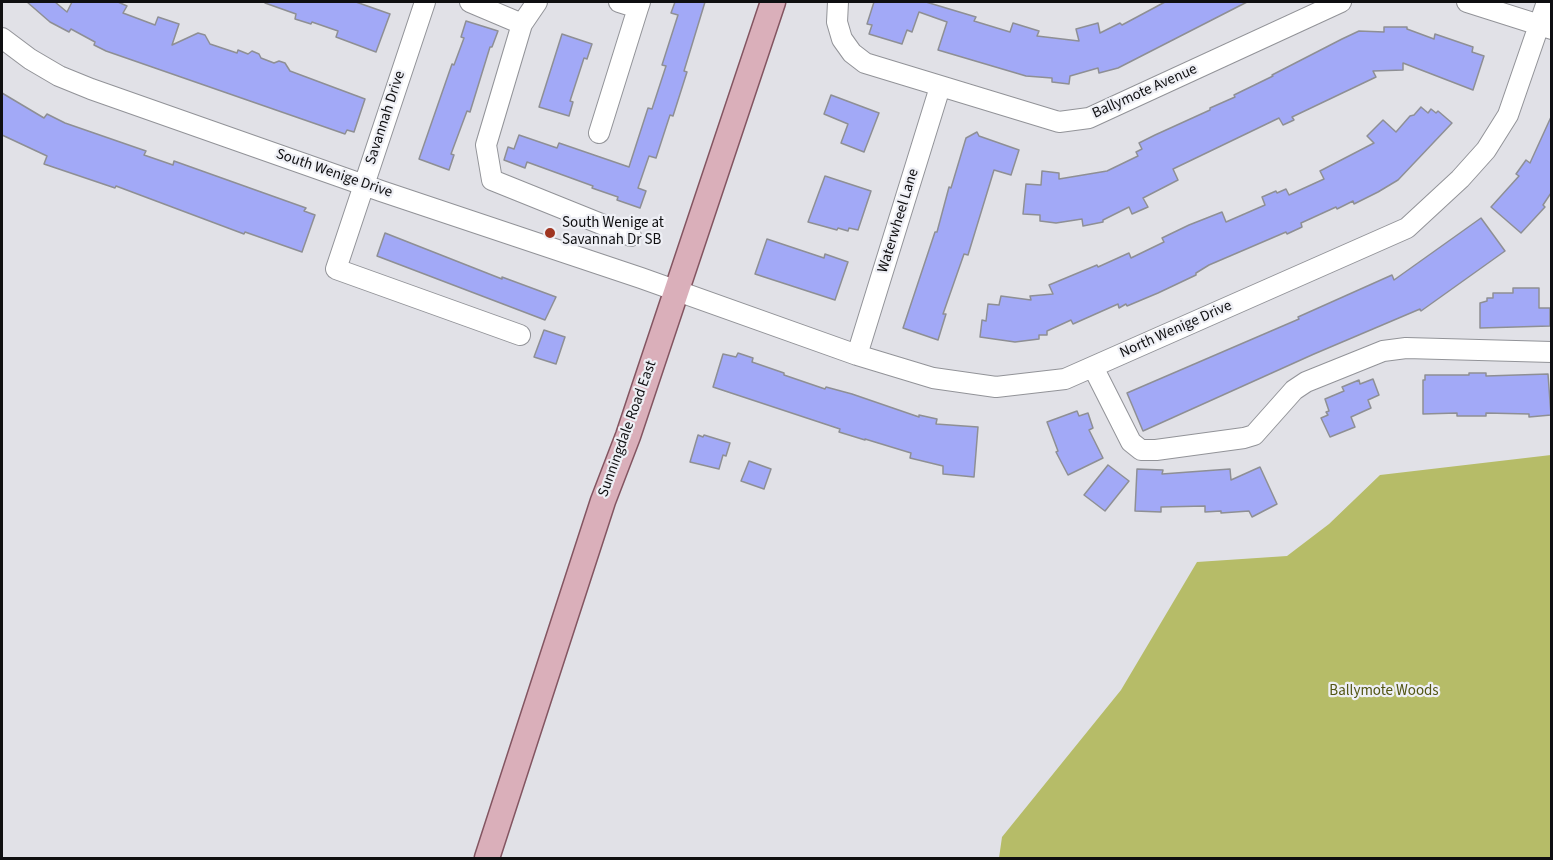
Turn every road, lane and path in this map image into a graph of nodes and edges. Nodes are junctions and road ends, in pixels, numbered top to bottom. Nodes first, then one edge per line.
1 (425, 2) edge
2 (470, 2) edge
3 (537, 2) edge
4 (619, 2) edge
5 (773, 2) edge
6 (838, 2) edge
7 (1341, 2) edge
8 (1467, 2) edge
9 (1547, 2) edge
10 (639, 4) edge
11 (522, 24) junction
12 (1545, 27) edge
13 (2, 38) edge
14 (940, 87) junction
15 (599, 133) dead end
16 (364, 184) junction
17 (631, 236) dead end
18 (676, 291) junction
19 (520, 335) dead end
20 (1551, 352) edge
21 (857, 355) junction
22 (1093, 367) junction
23 (487, 858) edge

1 - 16 street, Savannah Drive
2 - 11 street
3 - 11 street
4 - 10 street
5 - 18 main road, Sunningdale Road East
6 - 14 street, Ballymote Avenue
7 - 14 street, Ballymote Avenue
8 - 12 street
9 - 12 street, North Wenige Drive
10 - 15 street
11 - 17 street
12 - 22 street, North Wenige Drive
13 - 16 street, South Wenige Drive
14 - 21 street, Waterwheel Lane
16 - 18 street, South Wenige Drive
16 - 19 street, Savannah Drive
18 - 21 street, North Wenige Drive
18 - 23 main road, Sunningdale Road East
20 - 22 street
21 - 22 street, North Wenige Drive

